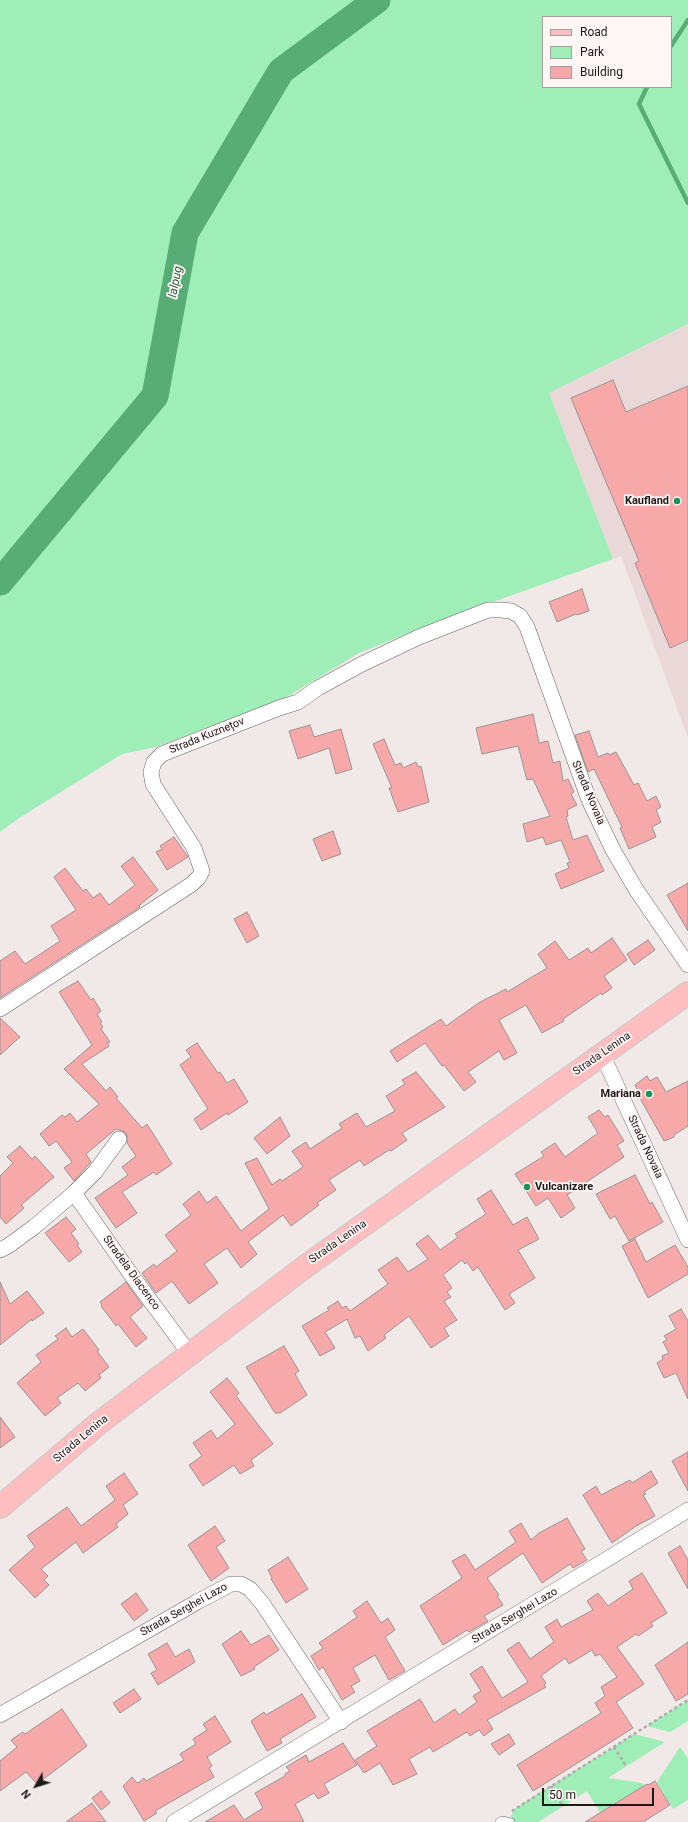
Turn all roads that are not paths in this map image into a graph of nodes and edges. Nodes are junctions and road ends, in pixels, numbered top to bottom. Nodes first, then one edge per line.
1 (511, 611) joint
2 (688, 965) edge
3 (688, 993) edge
4 (0, 1009) edge
5 (602, 1054) junction
6 (119, 1139) dead end
7 (74, 1193) junction
8 (688, 1240) edge
9 (0, 1250) edge
10 (189, 1353) junction
11 (0, 1507) edge
12 (688, 1510) edge
13 (0, 1715) edge
14 (341, 1722) junction
15 (174, 1822) edge
16 (498, 1822) edge
17 (511, 1822) edge

1 - 2 street, Strada Novaia
1 - 4 street, Strada Kuznețov
3 - 5 main road, Strada Lenina
5 - 8 street, Strada Novaia
5 - 10 main road, Strada Lenina
6 - 7 street
7 - 9 street
7 - 10 street, Stradela Diacenco
10 - 11 main road, Strada Lenina
12 - 14 street, Strada Serghei Lazo
13 - 14 street, Strada Serghei Lazo
14 - 15 street, Strada Serghei Lazo
16 - 17 lane

